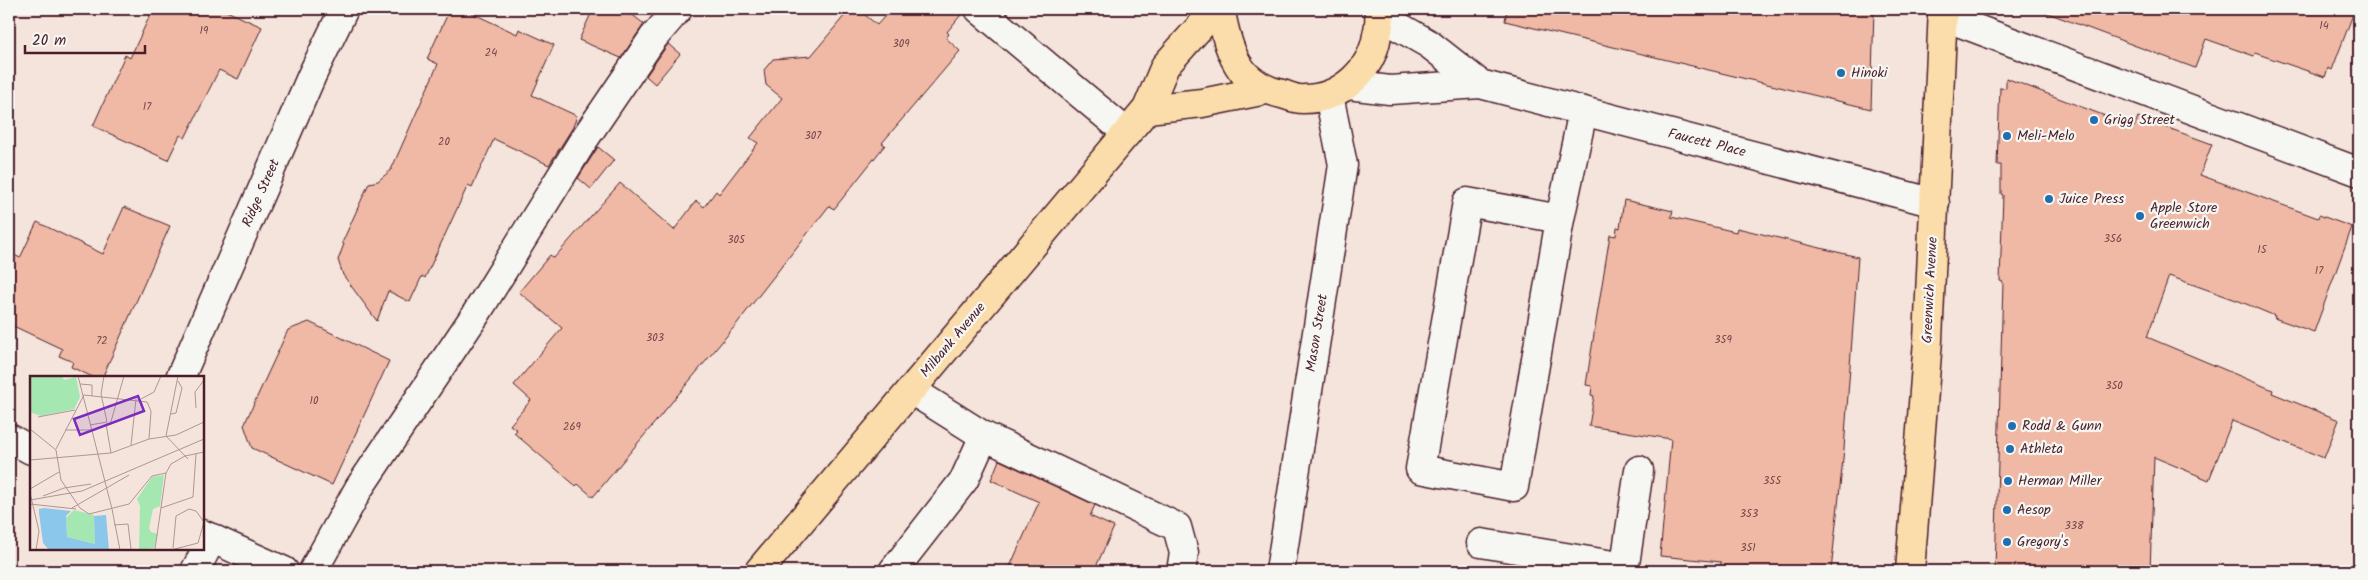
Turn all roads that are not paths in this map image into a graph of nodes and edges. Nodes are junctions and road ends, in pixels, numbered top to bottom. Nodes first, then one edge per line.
1 (344, 9) edge
2 (678, 9) edge
3 (979, 9) edge
4 (1216, 9) edge
5 (1220, 9) edge
6 (1379, 12) edge
7 (1943, 12) edge
8 (1480, 84) junction
9 (1266, 90) junction
10 (1338, 90) junction
11 (1147, 109) junction
12 (1583, 111) junction
13 (1127, 133) junction
14 (2359, 172) edge
15 (1935, 203) junction
16 (1560, 220) junction
17 (181, 376) edge
18 (911, 390) junction
19 (984, 436) junction
20 (9, 438) edge
21 (30, 449) edge
22 (9, 457) edge
23 (30, 458) edge
24 (1639, 470) dead end
25 (207, 536) edge
26 (1481, 543) dead end
27 (202, 550) edge
28 (1624, 569) edge
29 (195, 571) edge
30 (284, 571) edge
31 (313, 571) edge
32 (759, 571) edge
33 (893, 571) edge
34 (1181, 571) edge
35 (1280, 571) edge
36 (1910, 571) edge

1 - 17 street, Ridge Street
2 - 31 street
3 - 13 street
4 - 11 main road, Milbank Avenue
5 - 9 main road
6 - 8 street, Faucett Place
6 - 10 main road
7 - 14 street
7 - 15 main road, Greenwich Avenue
8 - 10 street, Faucett Place
8 - 12 street, Faucett Place
9 - 10 main road
9 - 11 main road
10 - 35 street, Mason Street
11 - 13 main road, Milbank Avenue
12 - 15 street, Faucett Place
12 - 16 street
13 - 18 main road, Milbank Avenue
15 - 36 main road, Greenwich Avenue
16 - 16 street
18 - 19 street
18 - 32 main road, Milbank Avenue
19 - 33 street
19 - 34 street
20 - 21 street
22 - 23 street
24 - 28 street
25 - 30 street
26 - 28 street
27 - 29 street

